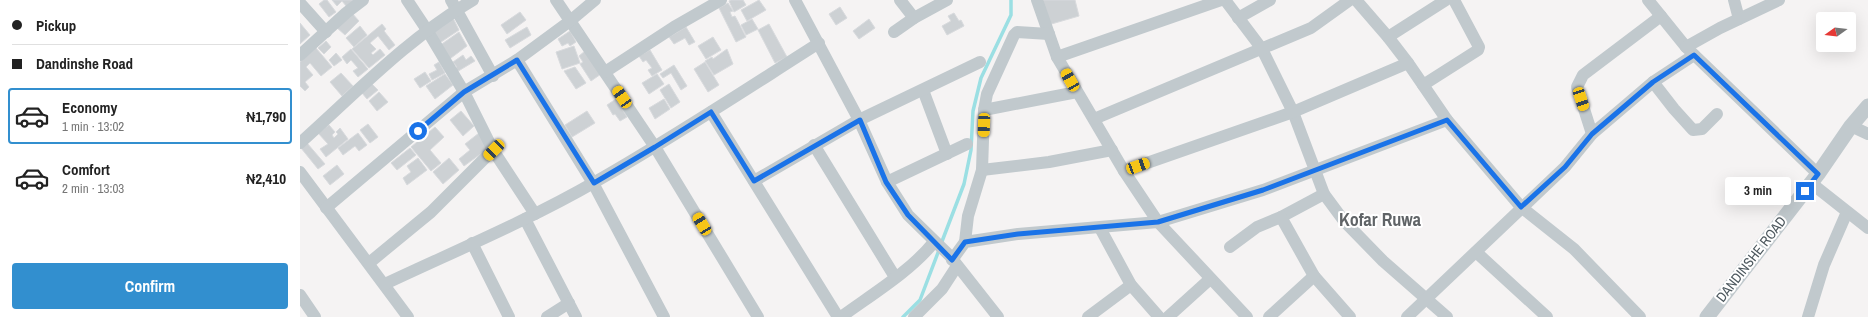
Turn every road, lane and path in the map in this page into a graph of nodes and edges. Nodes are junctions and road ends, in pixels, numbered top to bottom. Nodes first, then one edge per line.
1 (363, 0) edge
2 (407, 0) edge
3 (473, 0) edge
4 (556, 0) edge
5 (595, 0) edge
6 (721, 0) edge
7 (795, 0) edge
8 (900, 0) edge
9 (947, 0) edge
10 (1037, 0) edge
11 (1221, 0) edge
12 (1225, 0) edge
13 (1270, 0) edge
14 (1350, 0) edge
15 (1356, 0) edge
16 (1446, 0) edge
17 (1454, 0) edge
18 (1734, 0) edge
19 (1779, 0) edge
20 (300, 3) edge
21 (454, 5) edge
22 (1655, 6) edge
23 (914, 18) junction
24 (1238, 18) junction
25 (1739, 19) junction
26 (570, 22) junction
27 (427, 30) junction
28 (326, 32) junction
29 (894, 32) dead end
30 (1049, 34) junction
31 (1388, 37) junction
32 (819, 43) junction
33 (1262, 49) junction
34 (1690, 51) junction
35 (300, 56) edge
36 (1057, 57) junction
37 (517, 60) junction
38 (980, 62) dead end
39 (1408, 63) junction
40 (605, 72) junction
41 (493, 76) junction
42 (1653, 82) junction
43 (1423, 85) junction
44 (923, 90) junction
45 (464, 92) junction
46 (1077, 92) junction
47 (1868, 106) edge
48 (984, 110) junction
49 (711, 112) junction
50 (1293, 112) junction
51 (1716, 114) dead end
52 (1094, 119) junction
53 (860, 120) junction
54 (1447, 120) junction
55 (1851, 126) junction
56 (1592, 134) junction
57 (1868, 134) edge
58 (300, 143) edge
59 (968, 144) dead end
60 (814, 145) junction
61 (655, 147) junction
62 (494, 150) junction
63 (1112, 150) junction
64 (947, 154) junction
65 (982, 170) junction
66 (1124, 171) junction
67 (300, 172) edge
68 (1314, 172) junction
69 (1814, 178) junction
70 (754, 181) junction
71 (886, 182) junction
72 (594, 183) junction
73 (1324, 194) junction
74 (1521, 207) junction
75 (326, 208) junction
76 (1847, 212) junction
77 (530, 216) junction
78 (1282, 217) junction
79 (1158, 222) junction
80 (1100, 228) junction
81 (1868, 228) edge
82 (935, 242) junction
83 (965, 242) junction
84 (472, 243) junction
85 (1230, 247) dead end
86 (1476, 252) junction
87 (953, 261) junction
88 (369, 263) junction
89 (1314, 276) junction
90 (895, 277) junction
91 (1210, 279) junction
92 (385, 284) junction
93 (1131, 285) junction
94 (300, 295) edge
95 (1427, 300) junction
96 (569, 303) junction
97 (994, 315) edge
98 (316, 317) edge
99 (408, 317) edge
100 (509, 317) edge
101 (547, 317) edge
102 (576, 317) edge
103 (664, 317) edge
104 (758, 317) edge
105 (840, 317) edge
106 (914, 317) edge
107 (1088, 317) edge
108 (1159, 317) edge
109 (1168, 317) edge
110 (1247, 317) edge
111 (1269, 317) edge
112 (1350, 317) edge
113 (1407, 317) edge
114 (1447, 317) edge
115 (1547, 317) edge
116 (1640, 317) edge
117 (1706, 317) edge
118 (1808, 317) edge

1 - 28 street
2 - 27 street
3 - 21 street
4 - 26 street
5 - 26 street
6 - 40 street
7 - 32 street
8 - 23 street
9 - 23 street
10 - 30 street
11 - 36 street
12 - 24 street
13 - 24 street
14 - 33 street
15 - 31 street
16 - 31 street
17 - 43 street
18 - 25 street
19 - 25 street
20 - 28 street
21 - 27 street
21 - 41 street
22 - 34 street
22 - 56 street
23 - 29 street
24 - 33 street
25 - 34 street
26 - 37 street
26 - 40 street
27 - 45 street
27 - 58 street
28 - 35 street
30 - 36 street
30 - 48 street
31 - 39 street
32 - 49 street
32 - 53 street
33 - 50 street
33 - 52 street
34 - 42 street
34 - 69 street
36 - 46 street
37 - 41 street
37 - 72 street
38 - 44 street
39 - 43 street
39 - 50 street
40 - 61 street
41 - 45 street
42 - 51 street
42 - 56 street
43 - 54 street
44 - 53 street
44 - 64 street
45 - 62 street
45 - 75 street
46 - 48 street
46 - 52 street
47 - 55 street, DANDINSHE ROAD
48 - 65 street
49 - 61 street
49 - 70 street
50 - 66 street
50 - 68 street
52 - 63 street
53 - 60 street
53 - 71 street
54 - 68 street
54 - 74 street
55 - 57 street
55 - 69 street, DANDINSHE ROAD
56 - 74 street
59 - 64 street
60 - 70 street
60 - 90 street
61 - 72 street
61 - 104 street
62 - 77 street
62 - 88 street
63 - 65 street
63 - 66 street
64 - 71 street
65 - 83 street
66 - 79 street
67 - 75 street
68 - 73 street
68 - 79 street
69 - 76 street
69 - 117 street, DANDINSHE ROAD
70 - 105 street
71 - 82 street
72 - 77 street
72 - 103 street
73 - 78 street
73 - 95 street
74 - 86 street
74 - 116 street
75 - 88 street
76 - 81 street
76 - 118 street
77 - 84 street
77 - 96 street
78 - 85 street
78 - 89 street
79 - 80 street
79 - 91 street
80 - 83 street
80 - 93 street
82 - 87 street
82 - 90 street
83 - 87 street
84 - 92 street
84 - 100 street
86 - 95 street
86 - 115 street
87 - 97 street
87 - 106 street
88 - 92 street
89 - 111 street
89 - 112 street
90 - 105 street
91 - 109 street
91 - 110 street
92 - 99 street
93 - 107 street
93 - 108 street
94 - 98 street
95 - 113 street
95 - 114 street
96 - 101 street
96 - 102 street

